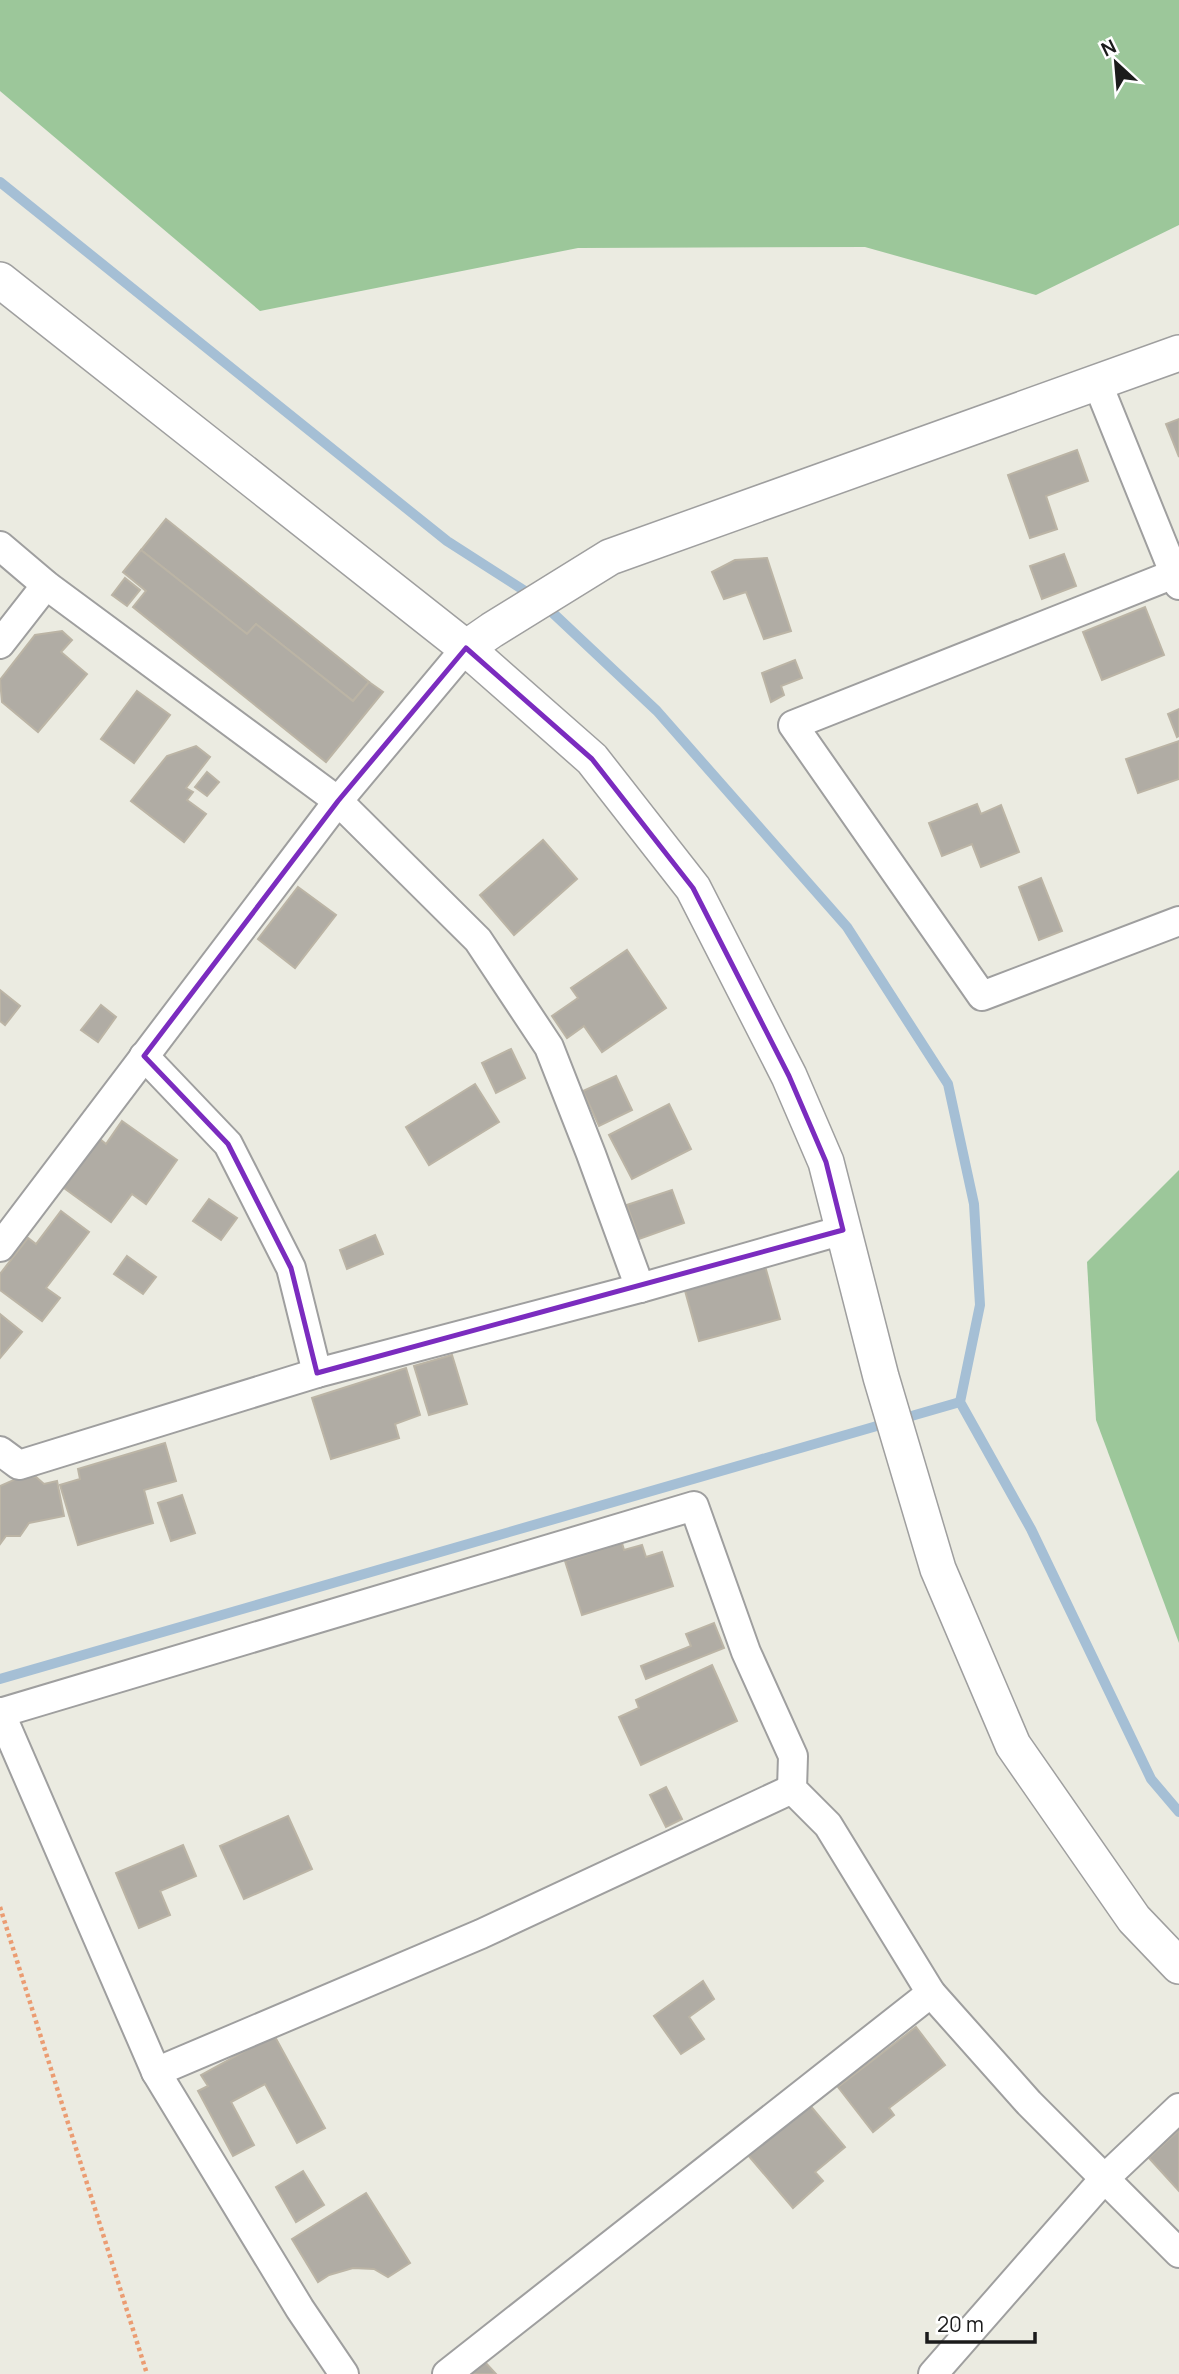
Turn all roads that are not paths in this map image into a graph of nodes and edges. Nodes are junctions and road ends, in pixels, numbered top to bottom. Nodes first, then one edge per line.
1 (0, 281) edge
2 (1179, 353) edge
3 (1097, 382) junction
4 (0, 546) edge
5 (1178, 577) edge
6 (46, 585) junction
7 (479, 639) junction
8 (0, 644) edge
9 (338, 801) junction
10 (1179, 920) edge
11 (144, 1056) junction
12 (843, 1230) junction
13 (0, 1247) edge
14 (640, 1288) junction
15 (317, 1373) junction
16 (0, 1451) edge
17 (0, 1712) edge
18 (792, 1789) junction
19 (1179, 1966) edge
20 (930, 1993) junction
21 (156, 2072) junction
22 (1179, 2108) edge
23 (1104, 2179) junction
24 (1179, 2253) edge
25 (344, 2374) edge
26 (447, 2374) edge
27 (933, 2374) edge

1 - 7 street
2 - 3 street
3 - 5 street
3 - 7 street
4 - 6 street
5 - 10 street
6 - 8 street
6 - 9 street
7 - 9 street
7 - 12 street
9 - 11 street
9 - 14 street
11 - 13 street
11 - 15 street
12 - 14 street
12 - 19 street
14 - 15 street
15 - 16 street
17 - 18 street
17 - 21 street
18 - 20 street
18 - 21 street
20 - 23 street
20 - 26 street
21 - 25 street
22 - 23 street
23 - 24 street
23 - 27 street

